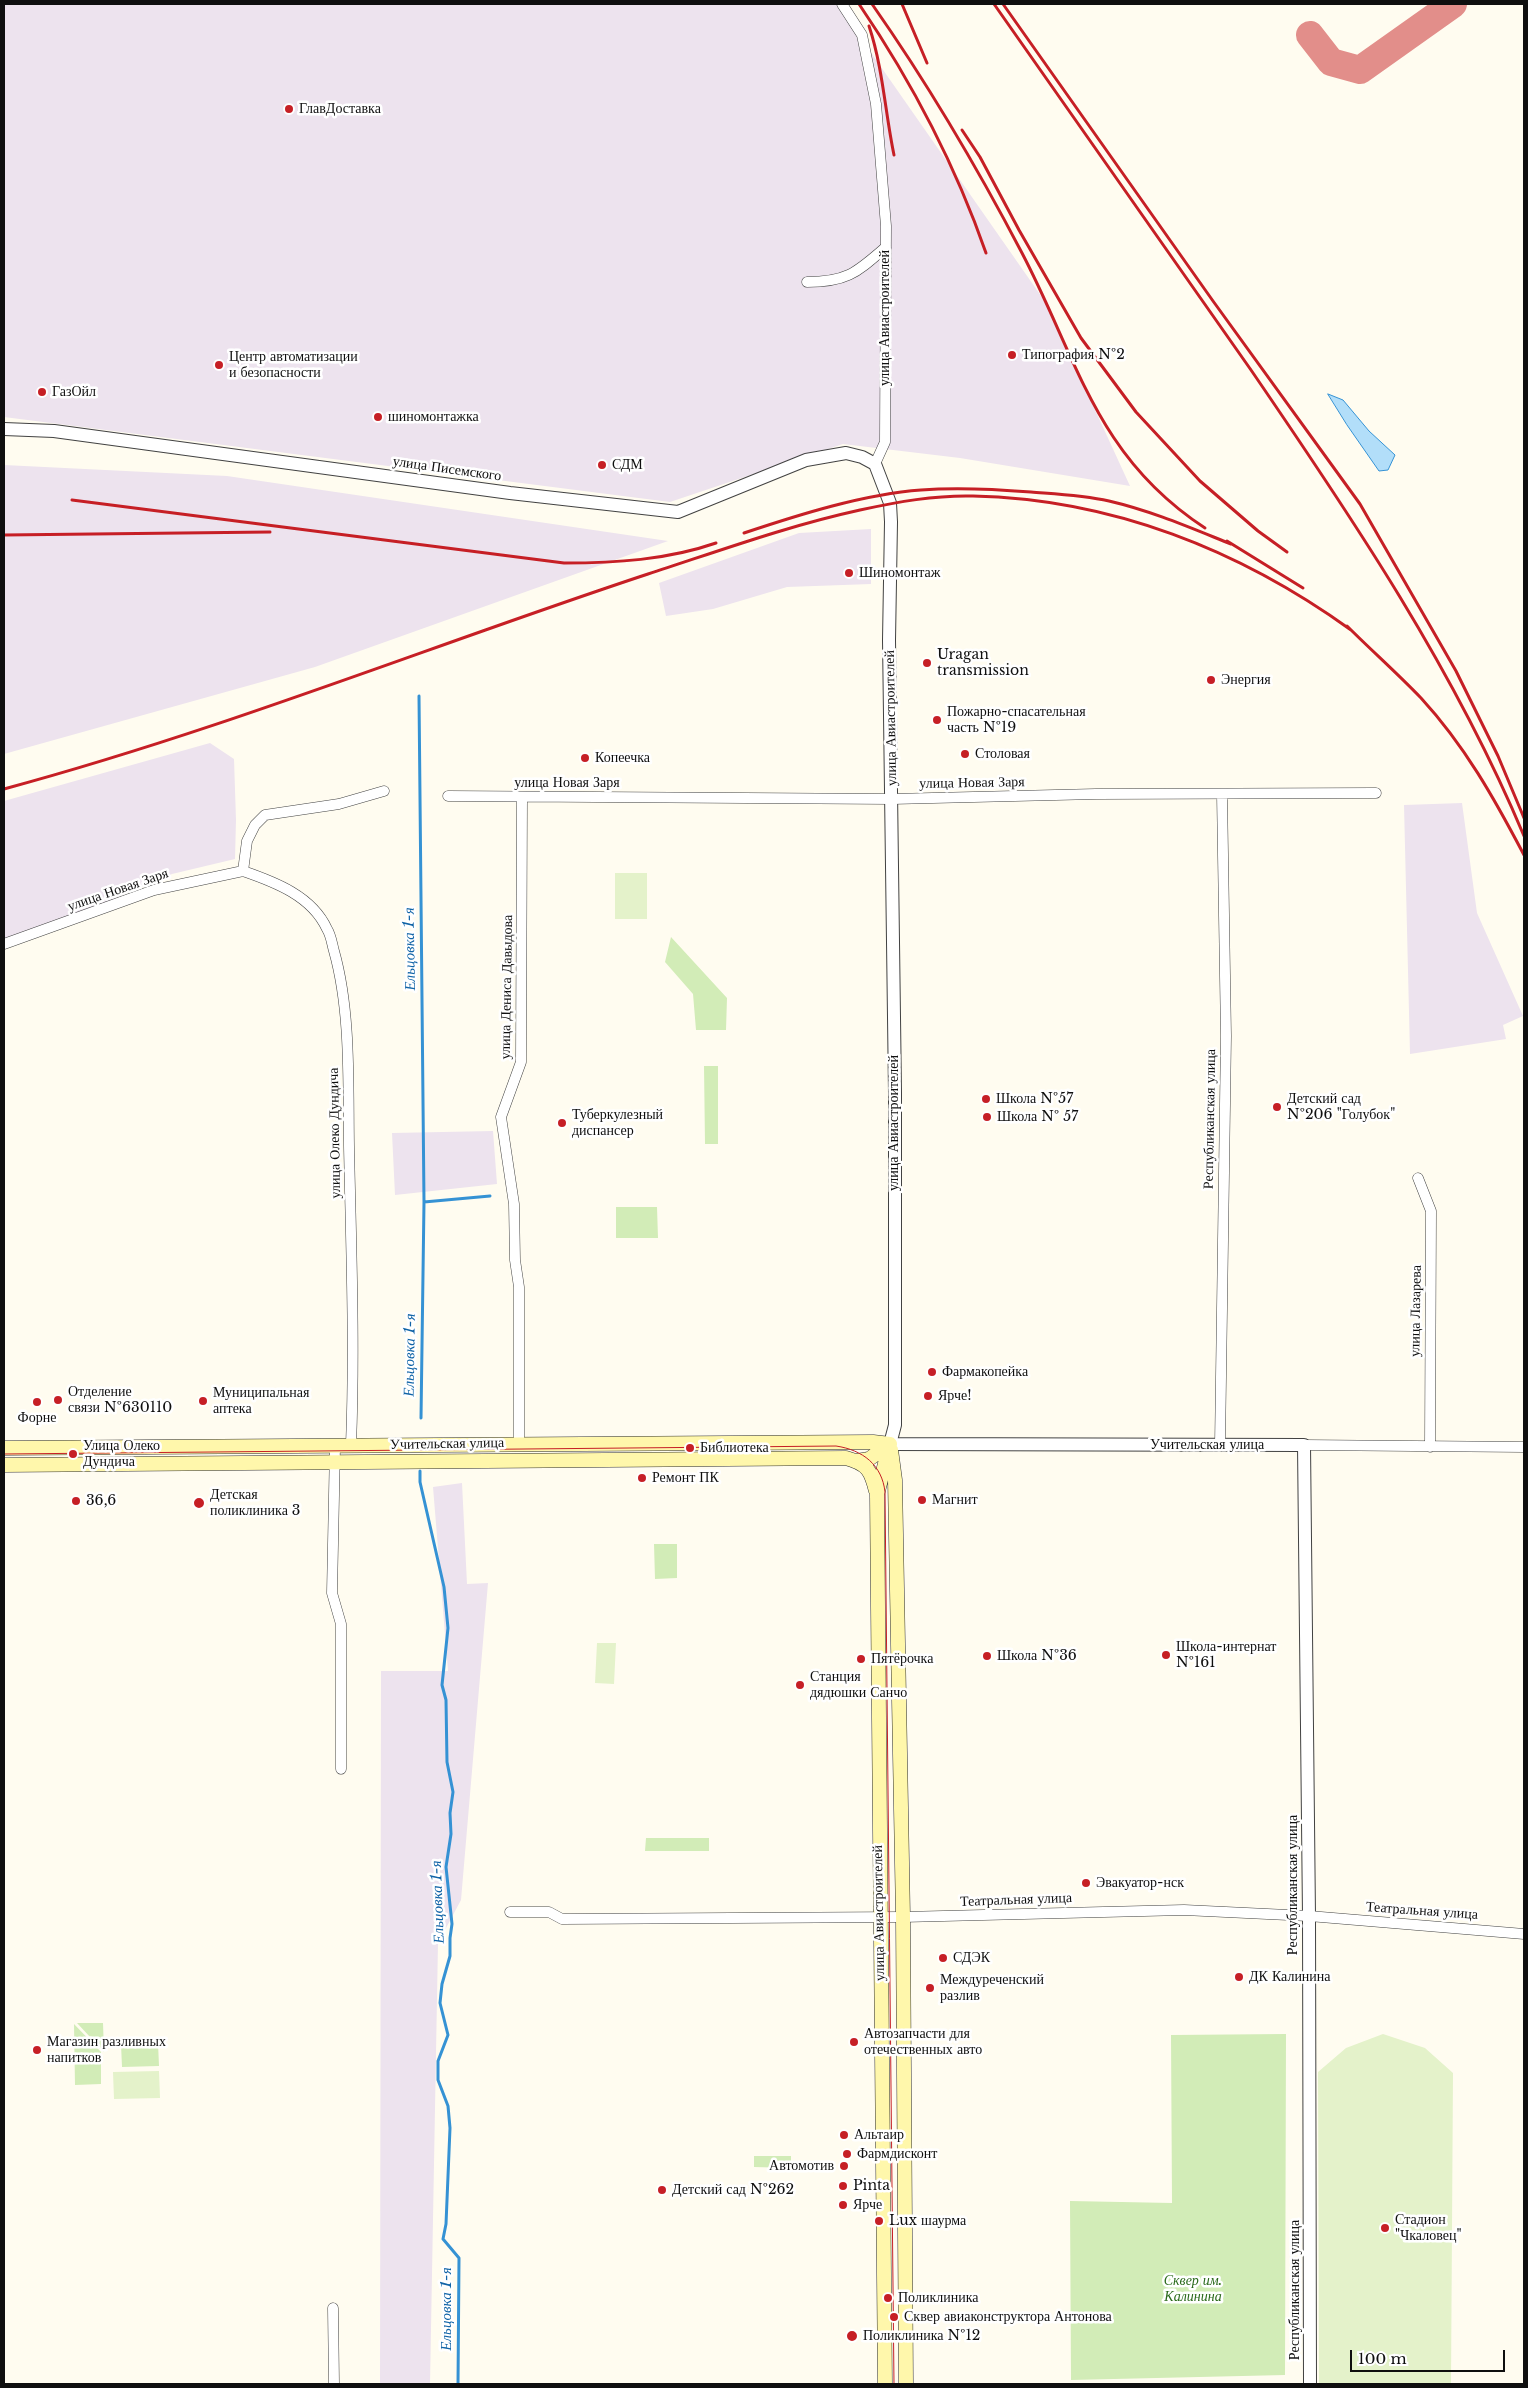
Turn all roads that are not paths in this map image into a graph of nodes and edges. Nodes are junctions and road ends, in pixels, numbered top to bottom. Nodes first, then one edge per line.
1 (842, 4) edge
2 (886, 247) junction
3 (807, 282) dead end
4 (4, 430) edge
5 (875, 464) junction
6 (384, 791) dead end
7 (1376, 793) dead end
8 (1222, 794) junction
9 (448, 796) dead end
10 (522, 797) junction
11 (892, 799) junction
12 (243, 871) junction
13 (4, 944) edge
14 (1418, 1178) dead end
15 (519, 1443) junction
16 (890, 1444) junction
17 (351, 1445) junction
18 (335, 1446) junction
19 (1220, 1446) junction
20 (1304, 1446) junction
21 (1430, 1447) junction
22 (1524, 1447) edge
23 (4, 1448) edge
24 (857, 1461) junction
25 (335, 1462) junction
26 (4, 1465) edge
27 (877, 1495) junction
28 (340, 1769) dead end
29 (510, 1912) dead end
30 (1309, 1916) junction
31 (879, 1917) junction
32 (903, 1917) junction
33 (1524, 1934) edge
34 (333, 2308) dead end
35 (334, 2384) edge
36 (884, 2384) edge
37 (906, 2384) edge
38 (1310, 2384) edge

1 - 2 street, улица Авиастроителей
2 - 3 street
2 - 5 street, улица Авиастроителей
4 - 5 street, улица Писемского
5 - 11 street, улица Авиастроителей
6 - 12 street
7 - 8 street, улица Новая Заря
8 - 11 street, улица Новая Заря
8 - 19 street, Республиканская улица
9 - 10 street, улица Новая Заря
10 - 11 street, улица Новая Заря
10 - 15 street, улица Дениса Давыдова
11 - 16 street, улица Авиастроителей
12 - 13 street, улица Новая Заря
12 - 17 street, улица Олеко Дундича
14 - 21 street, улица Лазарева
15 - 16 main road, Учительская улица
15 - 17 main road, Учительская улица
16 - 19 street, Учительская улица
16 - 24 main road, Учительская улица
16 - 27 main road, улица Авиастроителей
16 - 32 main road, улица Авиастроителей
17 - 18 main road, Учительская улица
18 - 23 main road, Учительская улица
18 - 25 street
19 - 20 street, Учительская улица
20 - 21 street, Учительская улица
20 - 30 street, Республиканская улица
21 - 22 street, Учительская улица
24 - 25 main road, Учительская улица
24 - 27 main road
25 - 26 main road, Учительская улица
25 - 28 street
27 - 31 main road, улица Авиастроителей
29 - 31 street, Театральная улица
30 - 32 street, Театральная улица
30 - 33 street, Театральная улица
30 - 38 street, Республиканская улица
31 - 32 street, Театральная улица
31 - 36 main road, улица Авиастроителей
32 - 37 main road, улица Авиастроителей
34 - 35 street

